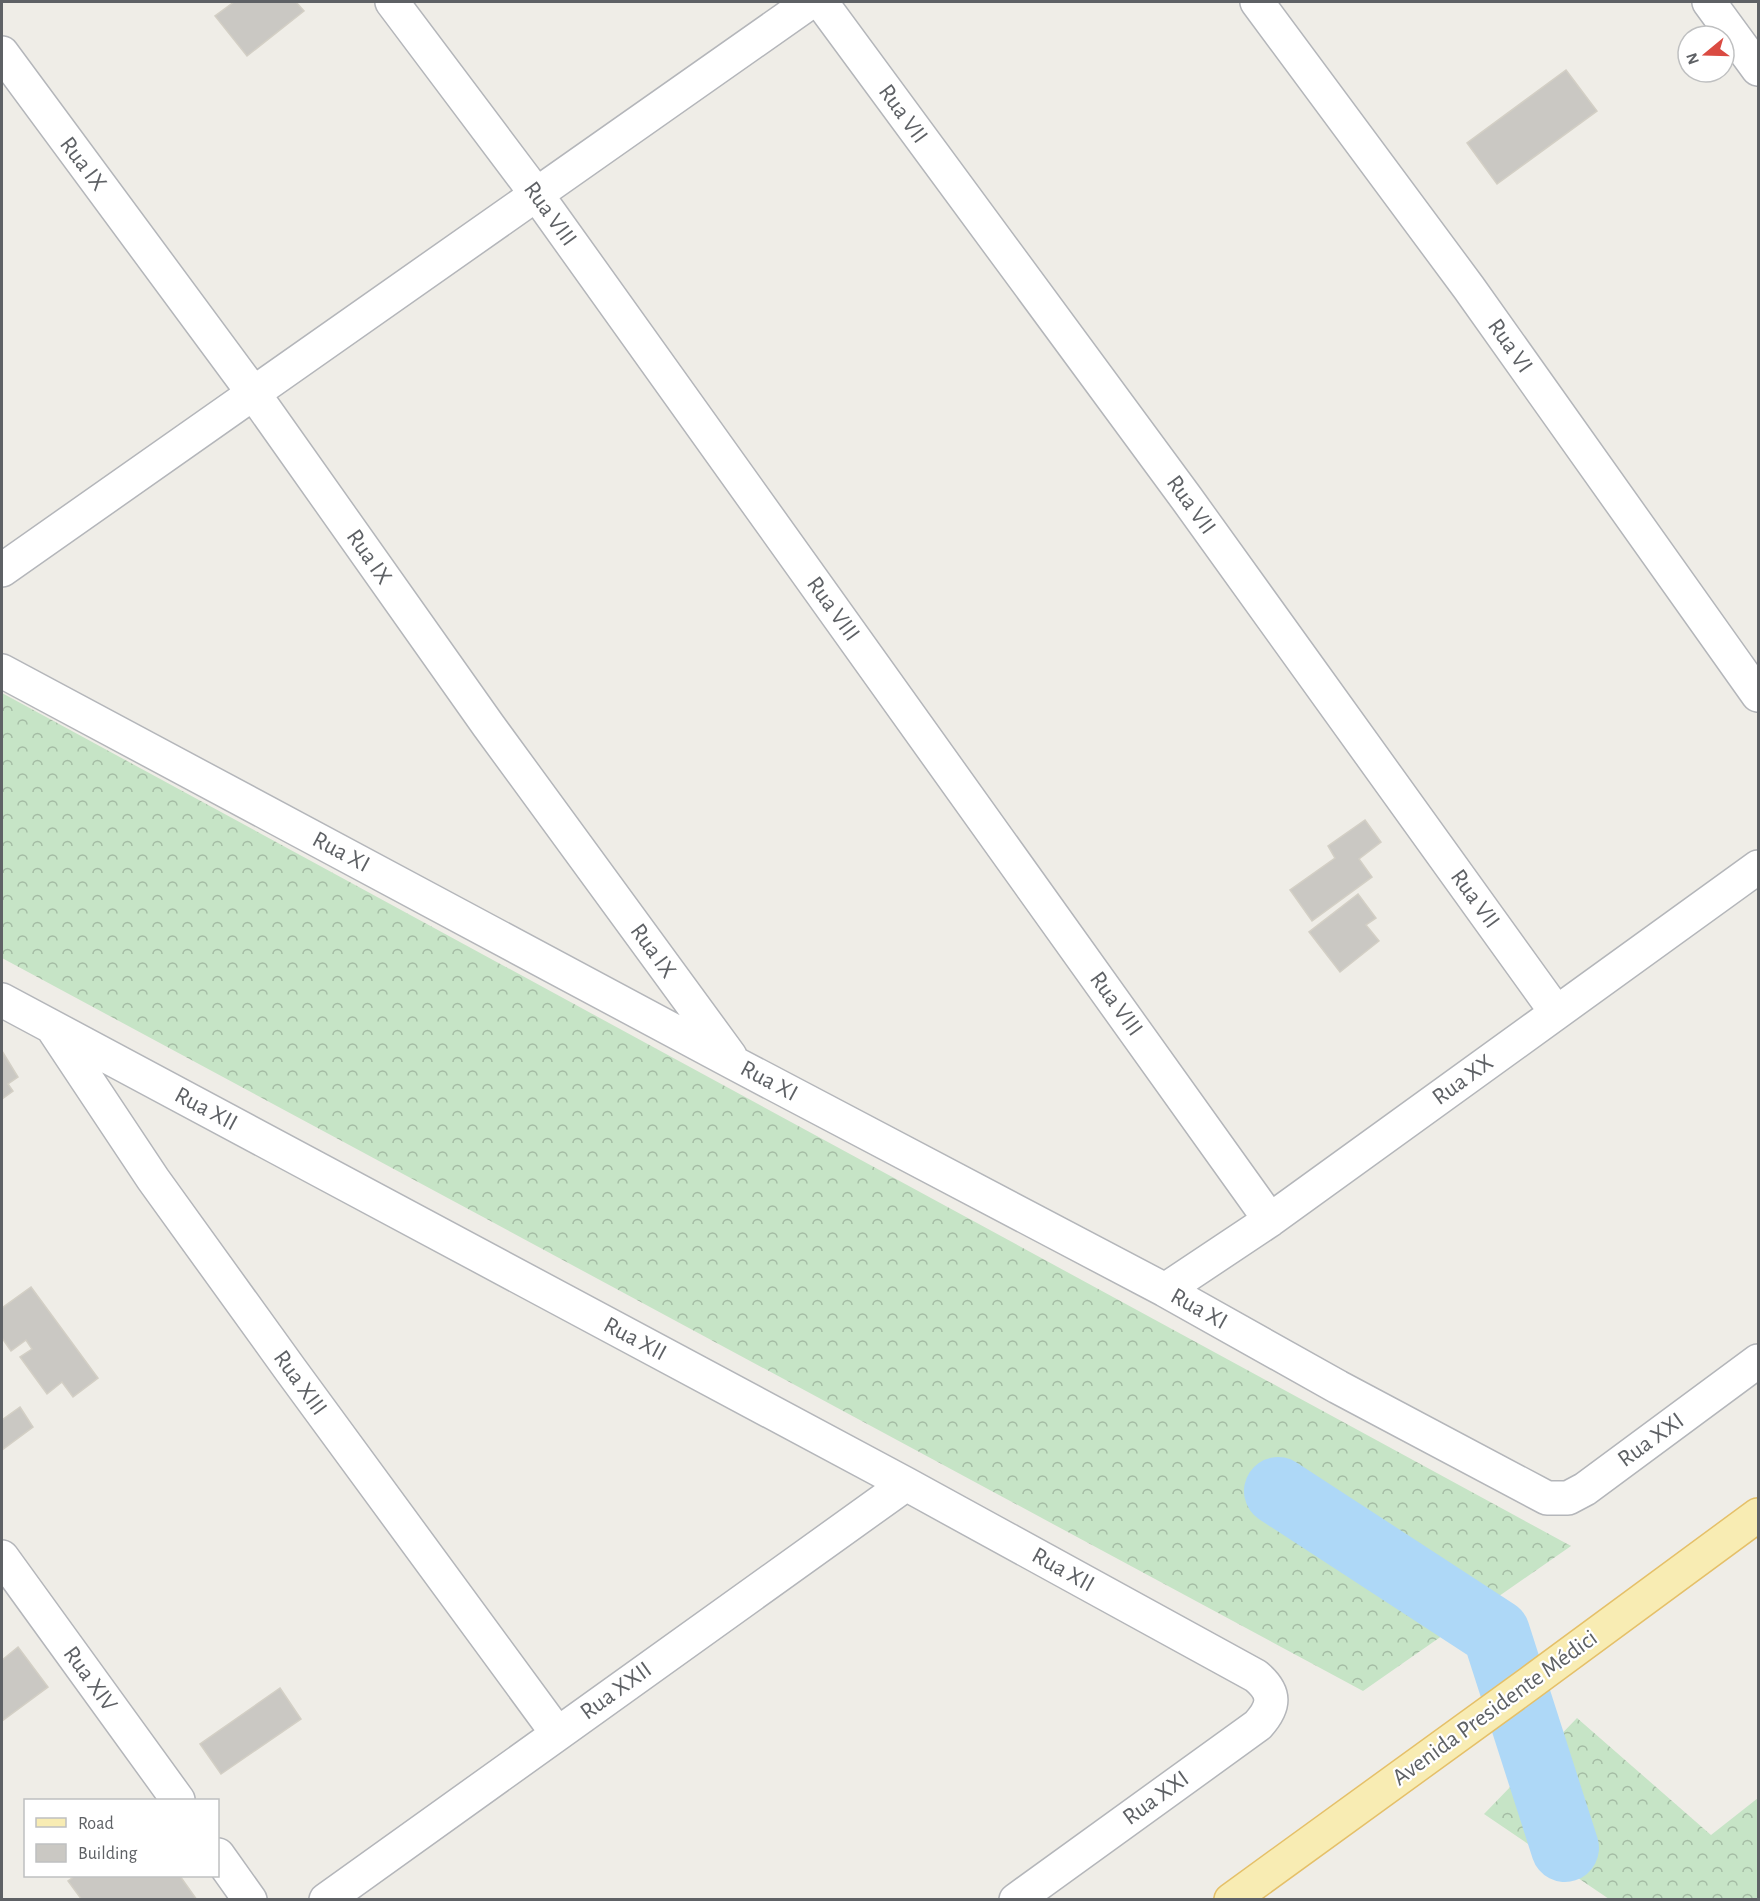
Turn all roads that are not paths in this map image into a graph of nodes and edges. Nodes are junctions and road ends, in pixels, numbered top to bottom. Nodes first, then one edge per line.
1 (392, 2) edge
2 (810, 2) edge
3 (821, 2) edge
4 (1257, 2) edge
5 (1709, 2) edge
6 (2, 52) edge
7 (1758, 69) edge
8 (537, 195) junction
9 (254, 394) junction
10 (2, 570) edge
11 (2, 671) edge
12 (1758, 695) edge
13 (1758, 867) edge
14 (2, 1000) edge
15 (1556, 1012) junction
16 (51, 1026) junction
17 (734, 1063) junction
18 (1270, 1220) junction
19 (1166, 1290) junction
20 (1758, 1361) edge
21 (906, 1484) junction
22 (1536, 1494) joint
23 (1758, 1515) edge
24 (2, 1557) edge
25 (1265, 1684) joint
26 (557, 1733) junction
27 (177, 1799) edge
28 (219, 1855) edge
29 (250, 1899) edge
30 (326, 1899) edge
31 (1016, 1899) edge
32 (1230, 1899) edge

1 - 8 street, Rua VIII
2 - 8 street
3 - 15 street, Rua VII
4 - 12 street, Rua VI
5 - 7 street
6 - 9 street, Rua IX
8 - 9 street
8 - 18 street, Rua VIII
9 - 10 street
9 - 17 street, Rua IX
11 - 17 street, Rua XI
13 - 15 street, Rua XX
14 - 16 street, Rua XII
15 - 18 street, Rua XX
16 - 21 street, Rua XII
16 - 26 street, Rua XIII
17 - 19 street, Rua XI
18 - 19 street, Rua XX
19 - 22 street, Rua XI
20 - 22 street, Rua XXI
21 - 25 street, Rua XII
21 - 26 street, Rua XXII
23 - 32 main road, Avenida Presidente Médici
24 - 27 street, Rua XIV
25 - 31 street, Rua XXI
26 - 30 street, Rua XXII
28 - 29 street

